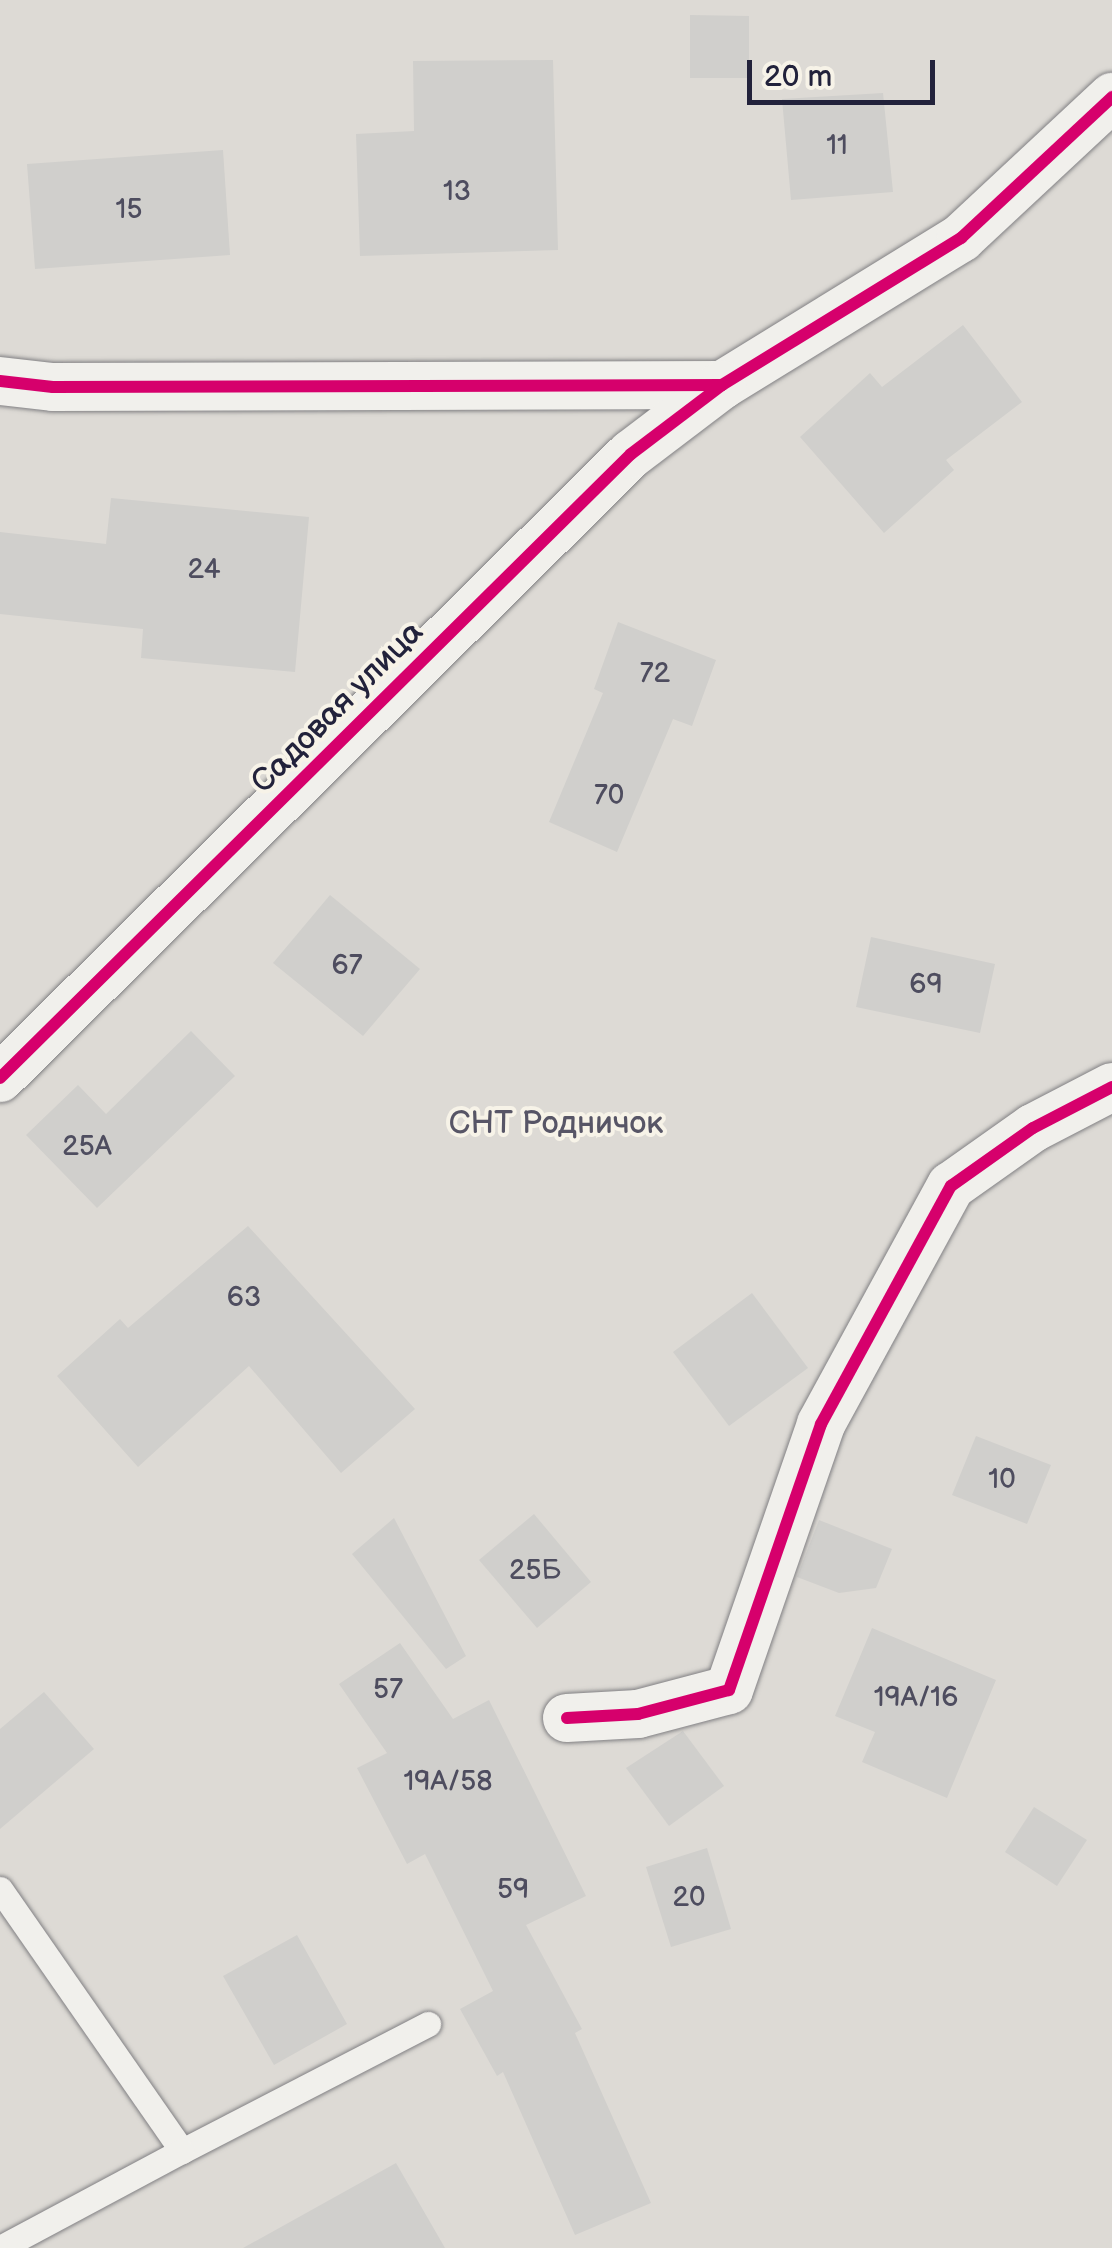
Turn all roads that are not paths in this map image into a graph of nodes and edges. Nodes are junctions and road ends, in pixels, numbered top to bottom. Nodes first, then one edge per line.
1 (1112, 97) edge
2 (0, 381) edge
3 (722, 385) junction
4 (0, 1078) edge
5 (1112, 1087) edge
6 (567, 1718) dead end
7 (0, 1888) edge
8 (428, 2024) dead end
9 (182, 2151) junction
10 (0, 2248) edge

1 - 3 street, Садовая улица
2 - 3 street
3 - 4 street, Садовая улица
5 - 6 street
7 - 9 lane
8 - 9 lane
9 - 10 lane

